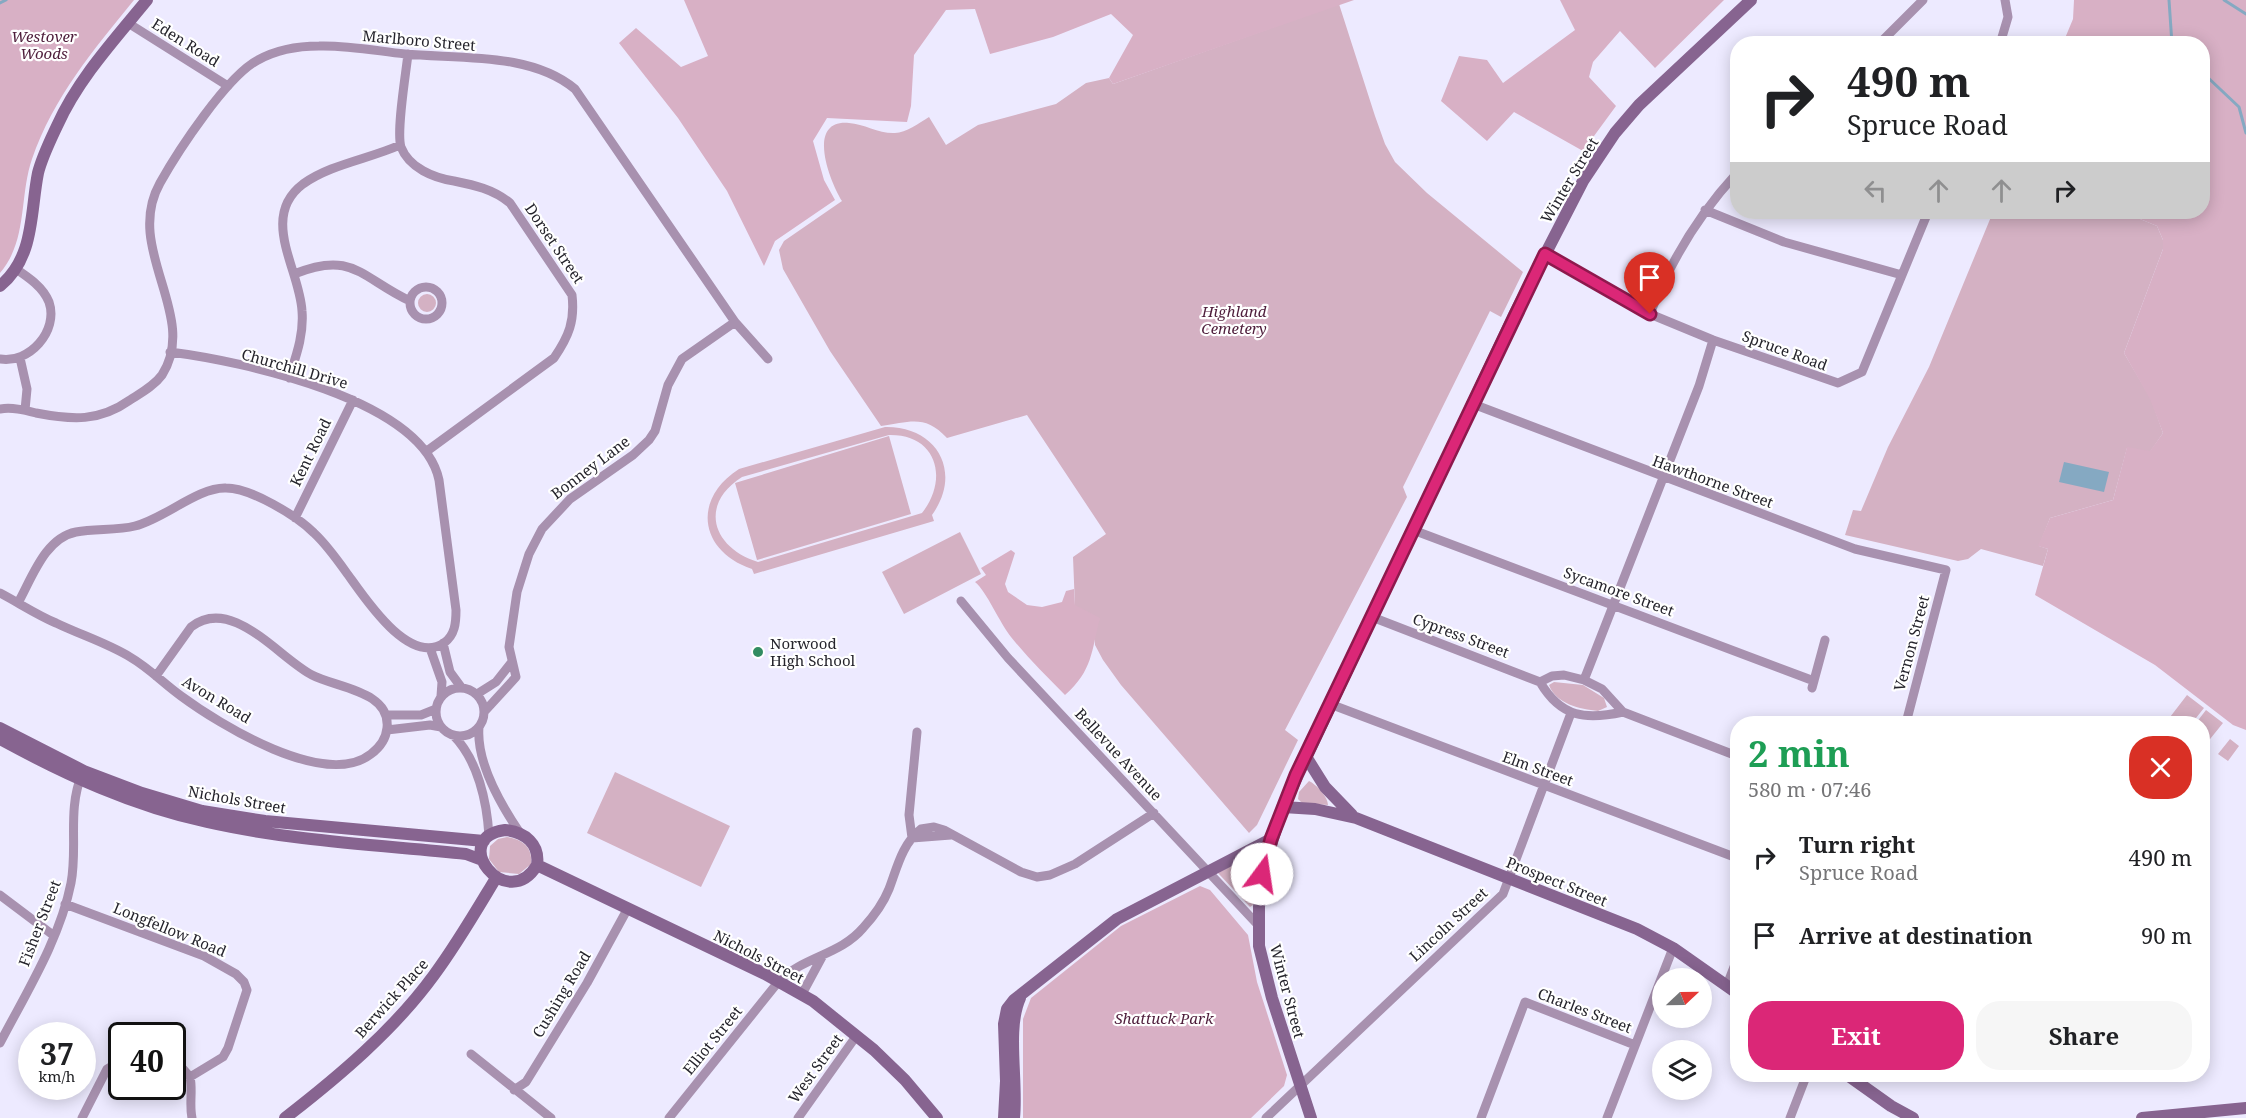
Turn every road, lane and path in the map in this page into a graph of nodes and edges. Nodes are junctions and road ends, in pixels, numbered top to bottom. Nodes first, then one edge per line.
1 (147, 0) edge
2 (1751, 0) edge
3 (1923, 0) edge
4 (2005, 0) edge
5 (128, 23) junction
6 (1887, 36) edge
7 (2002, 36) edge
8 (408, 54) junction
9 (228, 86) junction
10 (400, 145) junction
11 (1730, 181) edge
12 (1705, 210) junction
13 (1925, 219) edge
14 (1545, 254) junction
15 (16, 269) junction
16 (294, 274) junction
17 (1902, 275) junction
18 (0, 286) edge
19 (410, 301) dead end
20 (1650, 314) junction
21 (735, 322) junction
22 (1713, 340) junction
23 (170, 352) junction
24 (20, 358) junction
25 (0, 359) edge
26 (768, 359) dead end
27 (289, 378) junction
28 (353, 400) junction
29 (1473, 404) junction
30 (0, 408) edge
31 (25, 410) junction
32 (428, 451) junction
33 (1661, 478) junction
34 (295, 518) junction
35 (1413, 530) junction
36 (1946, 570) joint
37 (0, 593) edge
38 (961, 602) dead end
39 (18, 603) junction
40 (1613, 604) junction
41 (1372, 617) junction
42 (1825, 640) dead end
43 (437, 646) junction
44 (511, 663) junction
45 (156, 676) junction
46 (1584, 680) junction
47 (1540, 682) junction
48 (461, 687) junction
49 (477, 694) junction
50 (441, 696) junction
51 (1330, 704) junction
52 (436, 709) junction
53 (484, 712) junction
54 (1623, 712) junction
55 (1571, 714) junction
56 (386, 715) junction
57 (1908, 716) edge
58 (441, 727) junction
59 (0, 728) edge
60 (479, 728) junction
61 (387, 730) junction
62 (917, 732) dead end
63 (453, 735) junction
64 (0, 739) edge
65 (1730, 753) edge
66 (1305, 755) junction
67 (82, 776) junction
68 (1545, 787) junction
69 (1283, 807) junction
70 (1154, 813) junction
71 (1356, 818) junction
72 (285, 829) junction
73 (520, 833) junction
74 (912, 838) junction
75 (487, 839) junction
76 (1271, 839) junction
77 (1730, 855) edge
78 (482, 860) junction
79 (537, 865) junction
80 (1209, 871) junction
81 (496, 878) junction
82 (1511, 879) junction
83 (0, 895) edge
84 (65, 904) junction
85 (627, 908) junction
86 (1258, 925) junction
87 (53, 935) junction
88 (1672, 948) junction
89 (823, 955) junction
90 (779, 981) junction
91 (1730, 988) edge
92 (802, 994) junction
93 (857, 1035) junction
94 (0, 1043) edge
95 (1635, 1045) junction
96 (471, 1054) dead end
97 (1010, 1055) junction
98 (108, 1068) edge
99 (186, 1072) edge
100 (190, 1077) junction
101 (1804, 1082) edge
102 (1857, 1082) edge
103 (1300, 1085) junction
104 (514, 1090) junction
105 (2236, 1112) edge
106 (930, 1116) edge
107 (82, 1118) edge
108 (192, 1118) edge
109 (285, 1118) edge
110 (551, 1118) edge
111 (669, 1118) edge
112 (798, 1118) edge
113 (1004, 1118) edge
114 (1014, 1118) edge
115 (1266, 1118) edge
116 (1311, 1118) edge
117 (1481, 1118) edge
118 (1607, 1118) edge
119 (1790, 1118) edge
120 (1913, 1118) edge
121 (2142, 1118) edge

1 - 5 street
2 - 14 street, Winter Street
3 - 6 street
4 - 7 street
5 - 9 street, Eden Road
5 - 15 street
8 - 9 street, Marlboro Street
8 - 10 street
8 - 21 street, Marlboro Street
9 - 23 street, Marlboro Street
10 - 16 street
10 - 32 street, Dorset Street
11 - 12 street
12 - 17 street
12 - 20 street
13 - 17 street, Spruce Road
14 - 20 street, Spruce Road
14 - 29 street, Winter Street
15 - 18 street
15 - 24 street
16 - 19 street
16 - 27 street
17 - 22 street, Spruce Road
20 - 22 street, Spruce Road
21 - 26 street, Marlboro Street
21 - 44 street, Bonney Lane
22 - 33 street
23 - 27 street, Churchill Drive
23 - 31 street
24 - 25 street
24 - 31 street
27 - 28 street, Churchill Drive
28 - 32 street, Churchill Drive
28 - 34 street, Kent Road
29 - 33 street, Hawthorne Street
29 - 35 street, Winter Street
30 - 31 street
32 - 43 street, Churchill Drive
33 - 36 street, Hawthorne Street
33 - 40 street
34 - 39 street
34 - 43 street
35 - 40 street, Sycamore Street
35 - 41 street, Winter Street
36 - 57 street, Vernon Street
37 - 39 street, Avon Road
38 - 70 street, Bellevue Avenue
39 - 45 street, Avon Road
40 - 42 street, Sycamore Street
40 - 46 street
41 - 47 street, Cypress Street
41 - 51 street, Winter Street
43 - 48 street
43 - 50 street
44 - 49 street
44 - 53 street, Bonney Lane
45 - 56 street
45 - 61 street, Avon Road
46 - 47 street
46 - 54 street
47 - 55 street, Cypress Street
48 - 49 street
48 - 50 street
49 - 53 street
50 - 52 street
51 - 66 street, Winter Street
51 - 68 street, Elm Street
52 - 56 street
52 - 58 street
53 - 60 street
54 - 55 street
54 - 65 street
55 - 68 street, Lincoln Street
56 - 61 street
58 - 61 street
58 - 63 street
59 - 67 street, Nichols Street
60 - 63 street
60 - 73 street
62 - 74 street
63 - 75 street
64 - 67 street, Nichols Street
66 - 69 street, Winter Street
66 - 71 street, Prospect Street
67 - 72 street, Nichols Street
67 - 84 street, Fisher Street
68 - 77 street, Elm Street
68 - 82 street, Lincoln Street
69 - 71 street, Prospect Street
69 - 76 street, Winter Street
70 - 74 street
70 - 80 street, Bellevue Avenue
71 - 82 street, Prospect Street
72 - 75 street, Nichols Street
72 - 78 street, Nichols Street
73 - 75 street
73 - 79 street
74 - 89 street, Elliot Street
75 - 78 street
76 - 80 street
76 - 86 street, Winter Street
78 - 81 street
79 - 81 street
79 - 85 street, Nichols Street
80 - 86 street, Bellevue Avenue
80 - 97 street
81 - 109 street, Berwick Place
82 - 88 street, Prospect Street
82 - 103 street, Lincoln Street
83 - 87 street
84 - 87 street, Fisher Street
84 - 100 street, Longfellow Road
85 - 90 street, Nichols Street
85 - 104 street, Cushing Road
86 - 103 street, Winter Street
87 - 94 street, Fisher Street
88 - 91 street, Prospect Street
88 - 95 street
89 - 90 street, Elliot Street
89 - 92 street
90 - 92 street, Nichols Street
90 - 111 street, Elliot Street
92 - 93 street, Nichols Street
93 - 106 street, Nichols Street
93 - 112 street, West Street
95 - 117 street, Charles Street
95 - 118 street
96 - 104 street
97 - 113 street
97 - 114 street
98 - 107 street
99 - 100 street
100 - 108 street
101 - 119 street
102 - 120 street
103 - 115 street, Lincoln Street
103 - 116 street, Winter Street
104 - 110 street
105 - 121 street

